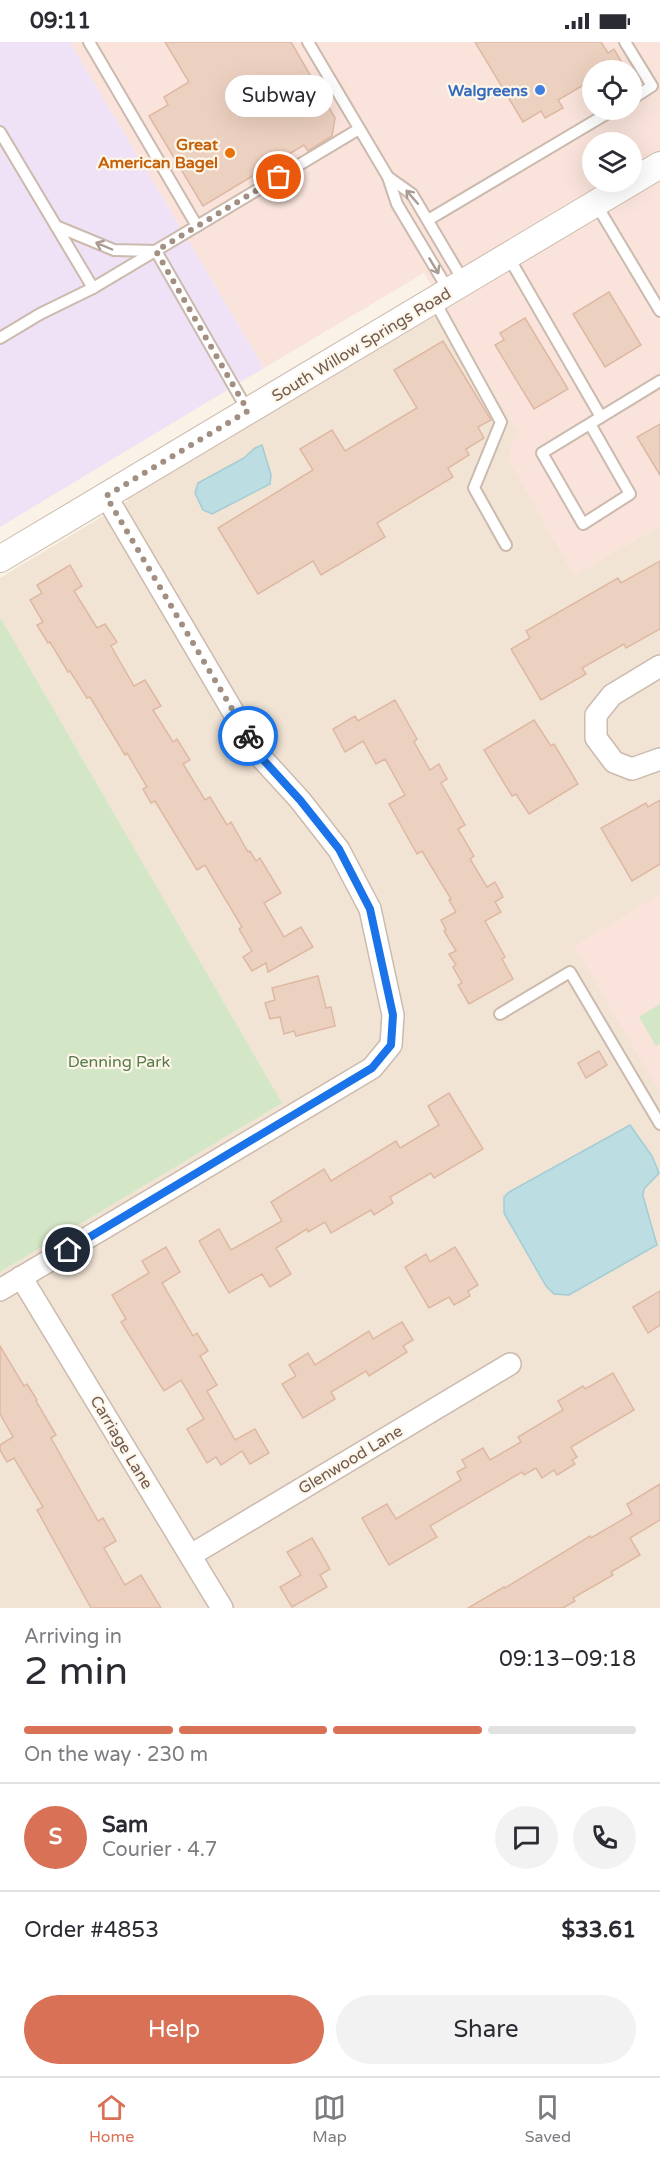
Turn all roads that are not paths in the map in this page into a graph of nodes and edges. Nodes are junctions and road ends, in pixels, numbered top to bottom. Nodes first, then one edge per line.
1 (89, 42) edge
2 (308, 42) edge
3 (626, 42) edge
4 (637, 60) edge
5 (642, 69) edge
6 (642, 92) edge
7 (596, 120) edge
8 (359, 129) junction
9 (0, 132) edge
10 (660, 165) edge
11 (388, 177) junction
12 (596, 204) junction
13 (428, 220) junction
14 (56, 226) junction
15 (197, 226) junction
16 (156, 251) junction
17 (507, 256) junction
18 (93, 288) junction
19 (449, 291) junction
20 (660, 311) edge
21 (0, 338) edge
22 (660, 381) edge
23 (248, 411) junction
24 (602, 417) junction
25 (590, 424) junction
26 (106, 496) junction
27 (506, 545) dead end
28 (0, 559) edge
29 (660, 666) edge
30 (660, 759) edge
31 (500, 1014) dead end
32 (660, 1124) edge
33 (21, 1277) junction
34 (0, 1290) edge
35 (510, 1364) dead end
36 (190, 1554) junction
37 (222, 1608) edge

1 - 15 lane
2 - 8 lane
3 - 4 lane
5 - 6 lane
7 - 13 lane
8 - 11 lane
8 - 15 lane
9 - 14 lane
10 - 12 street, South Willow Springs Road
13 -> 11 lane
11 -> 19 lane
12 - 17 street, South Willow Springs Road
12 - 20 lane
13 - 19 lane
16 -> 14 lane
14 - 18 lane
15 - 16 lane
16 - 18 lane
16 - 23 lane
17 - 19 street, South Willow Springs Road
17 - 24 lane
18 - 21 lane
19 - 23 street, South Willow Springs Road
19 - 27 lane
22 - 24 lane
23 - 26 street, South Willow Springs Road
24 - 25 lane
25 - 25 lane
26 - 28 street, South Willow Springs Road
26 - 33 street
29 - 30 street
31 - 32 lane
33 - 34 street
33 - 36 street, Carriage Lane
35 - 36 street, Glenwood Lane
36 - 37 street, Carriage Lane

